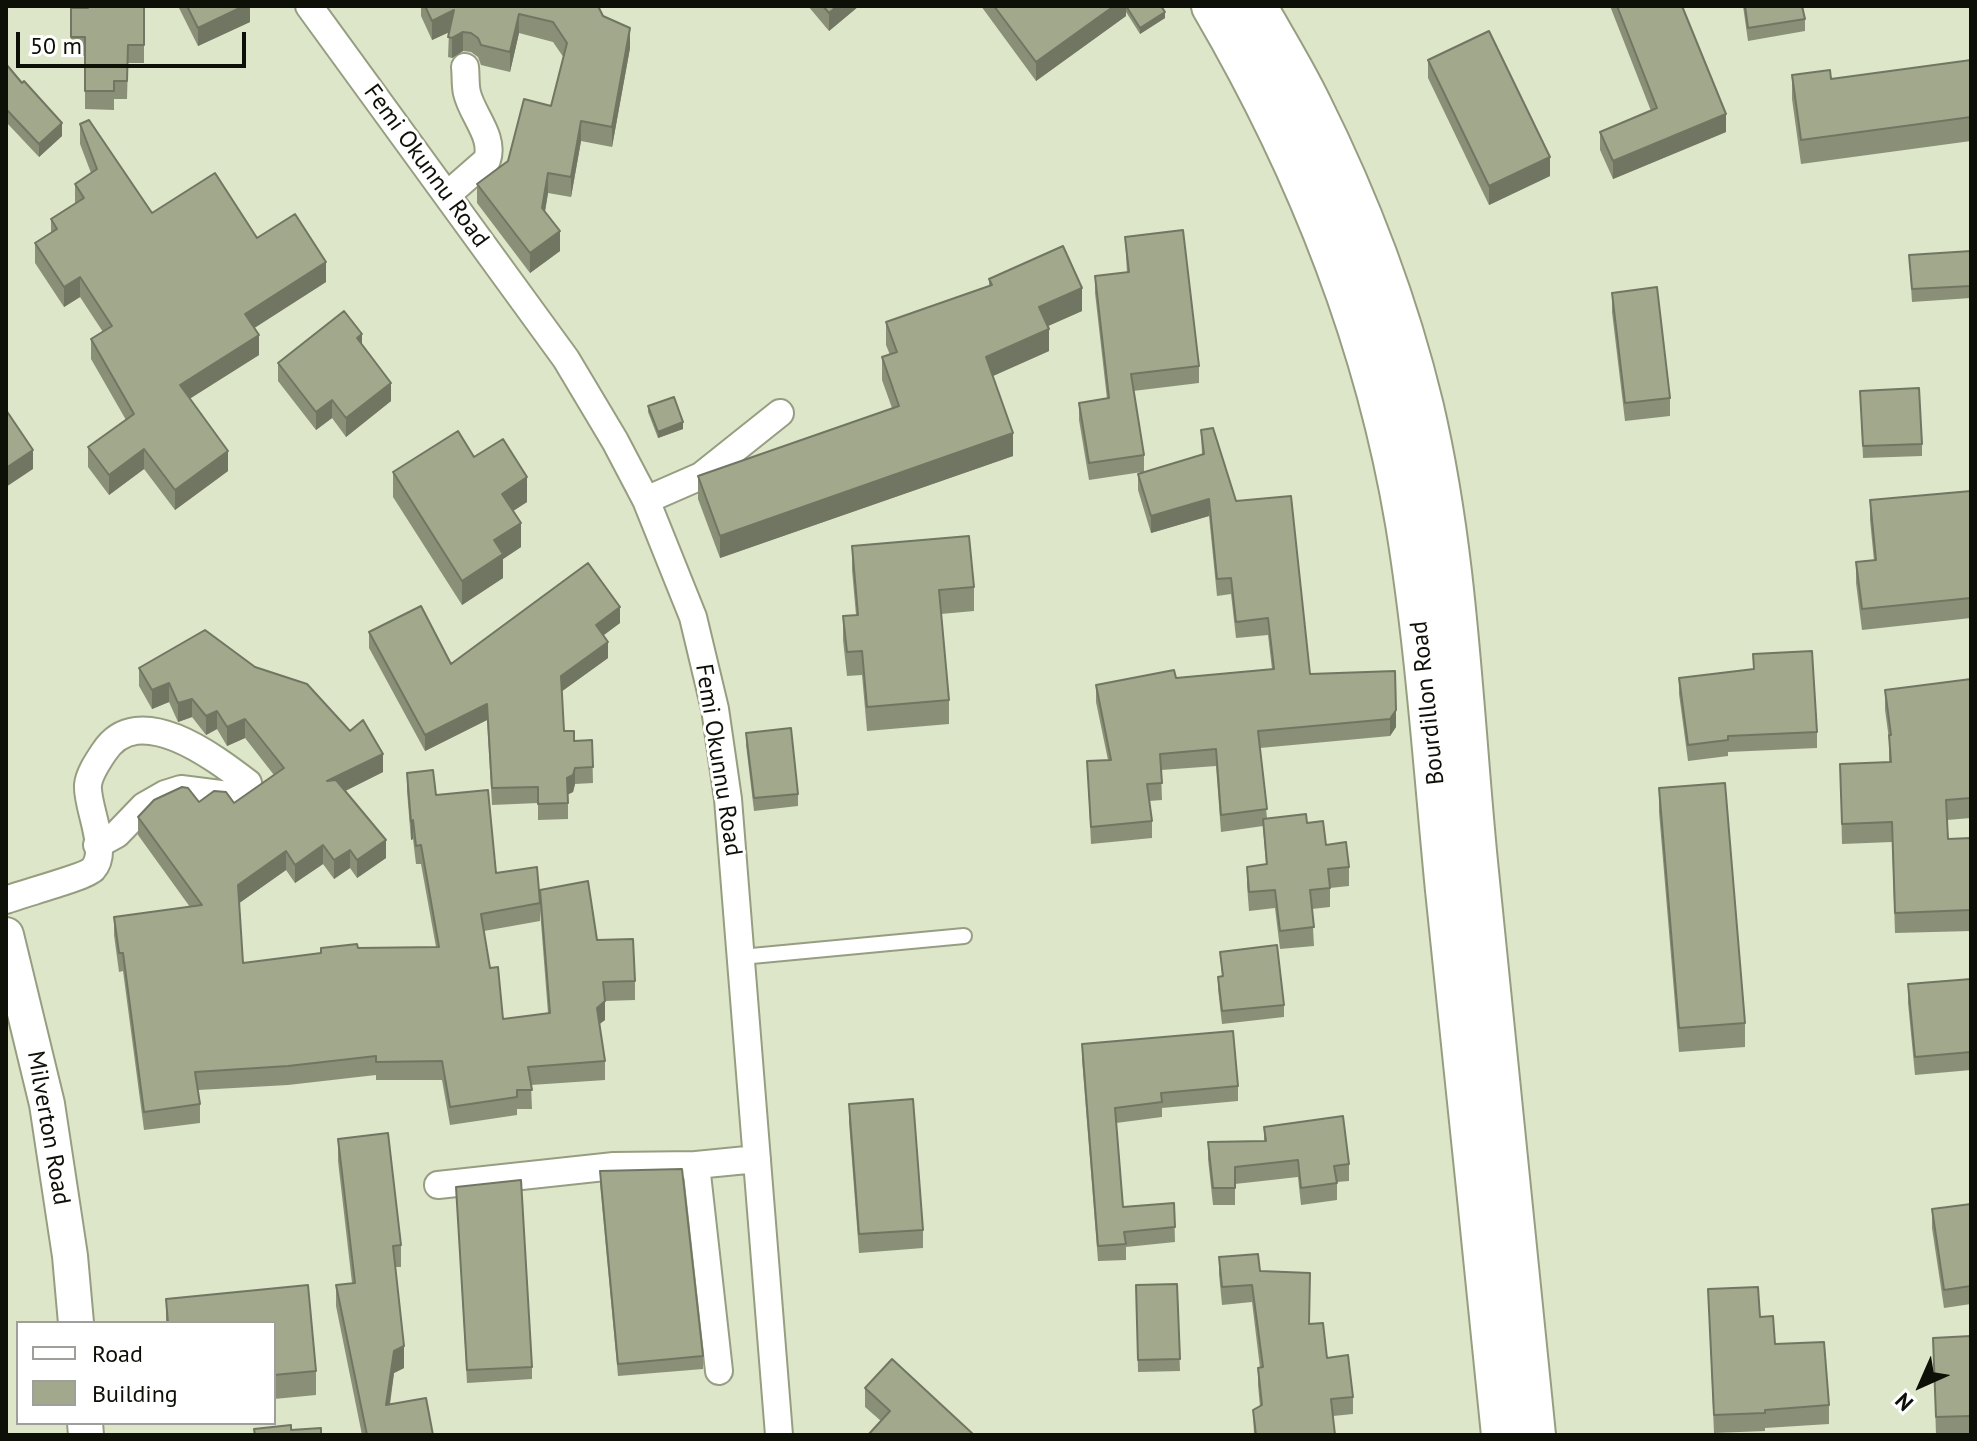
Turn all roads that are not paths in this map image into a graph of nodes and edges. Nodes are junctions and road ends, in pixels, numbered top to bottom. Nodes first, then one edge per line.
1 (309, 6) edge
2 (1213, 6) edge
3 (1255, 6) edge
4 (465, 67) dead end
5 (447, 195) junction
6 (780, 413) dead end
7 (646, 500) junction
8 (97, 845) junction
9 (6, 900) edge
10 (6, 935) edge
11 (964, 936) dead end
12 (741, 957) junction
13 (757, 1159) junction
14 (696, 1165) junction
15 (438, 1185) dead end
16 (76, 1321) edge
17 (719, 1371) dead end
18 (779, 1435) edge
19 (1503, 1435) edge
20 (1534, 1435) edge

1 - 5 street, Femi Okunnu Road
2 - 19 main road, Bourdillon Road
3 - 20 main road, Bourdillon Road
4 - 5 street
5 - 7 street, Femi Okunnu Road
6 - 7 street
7 - 12 street, Femi Okunnu Road
8 - 8 street
8 - 9 street
10 - 16 street, Milverton Road
11 - 12 lane
12 - 13 street, Femi Okunnu Road
13 - 14 street
13 - 18 street, Femi Okunnu Road
14 - 15 street
14 - 17 street

